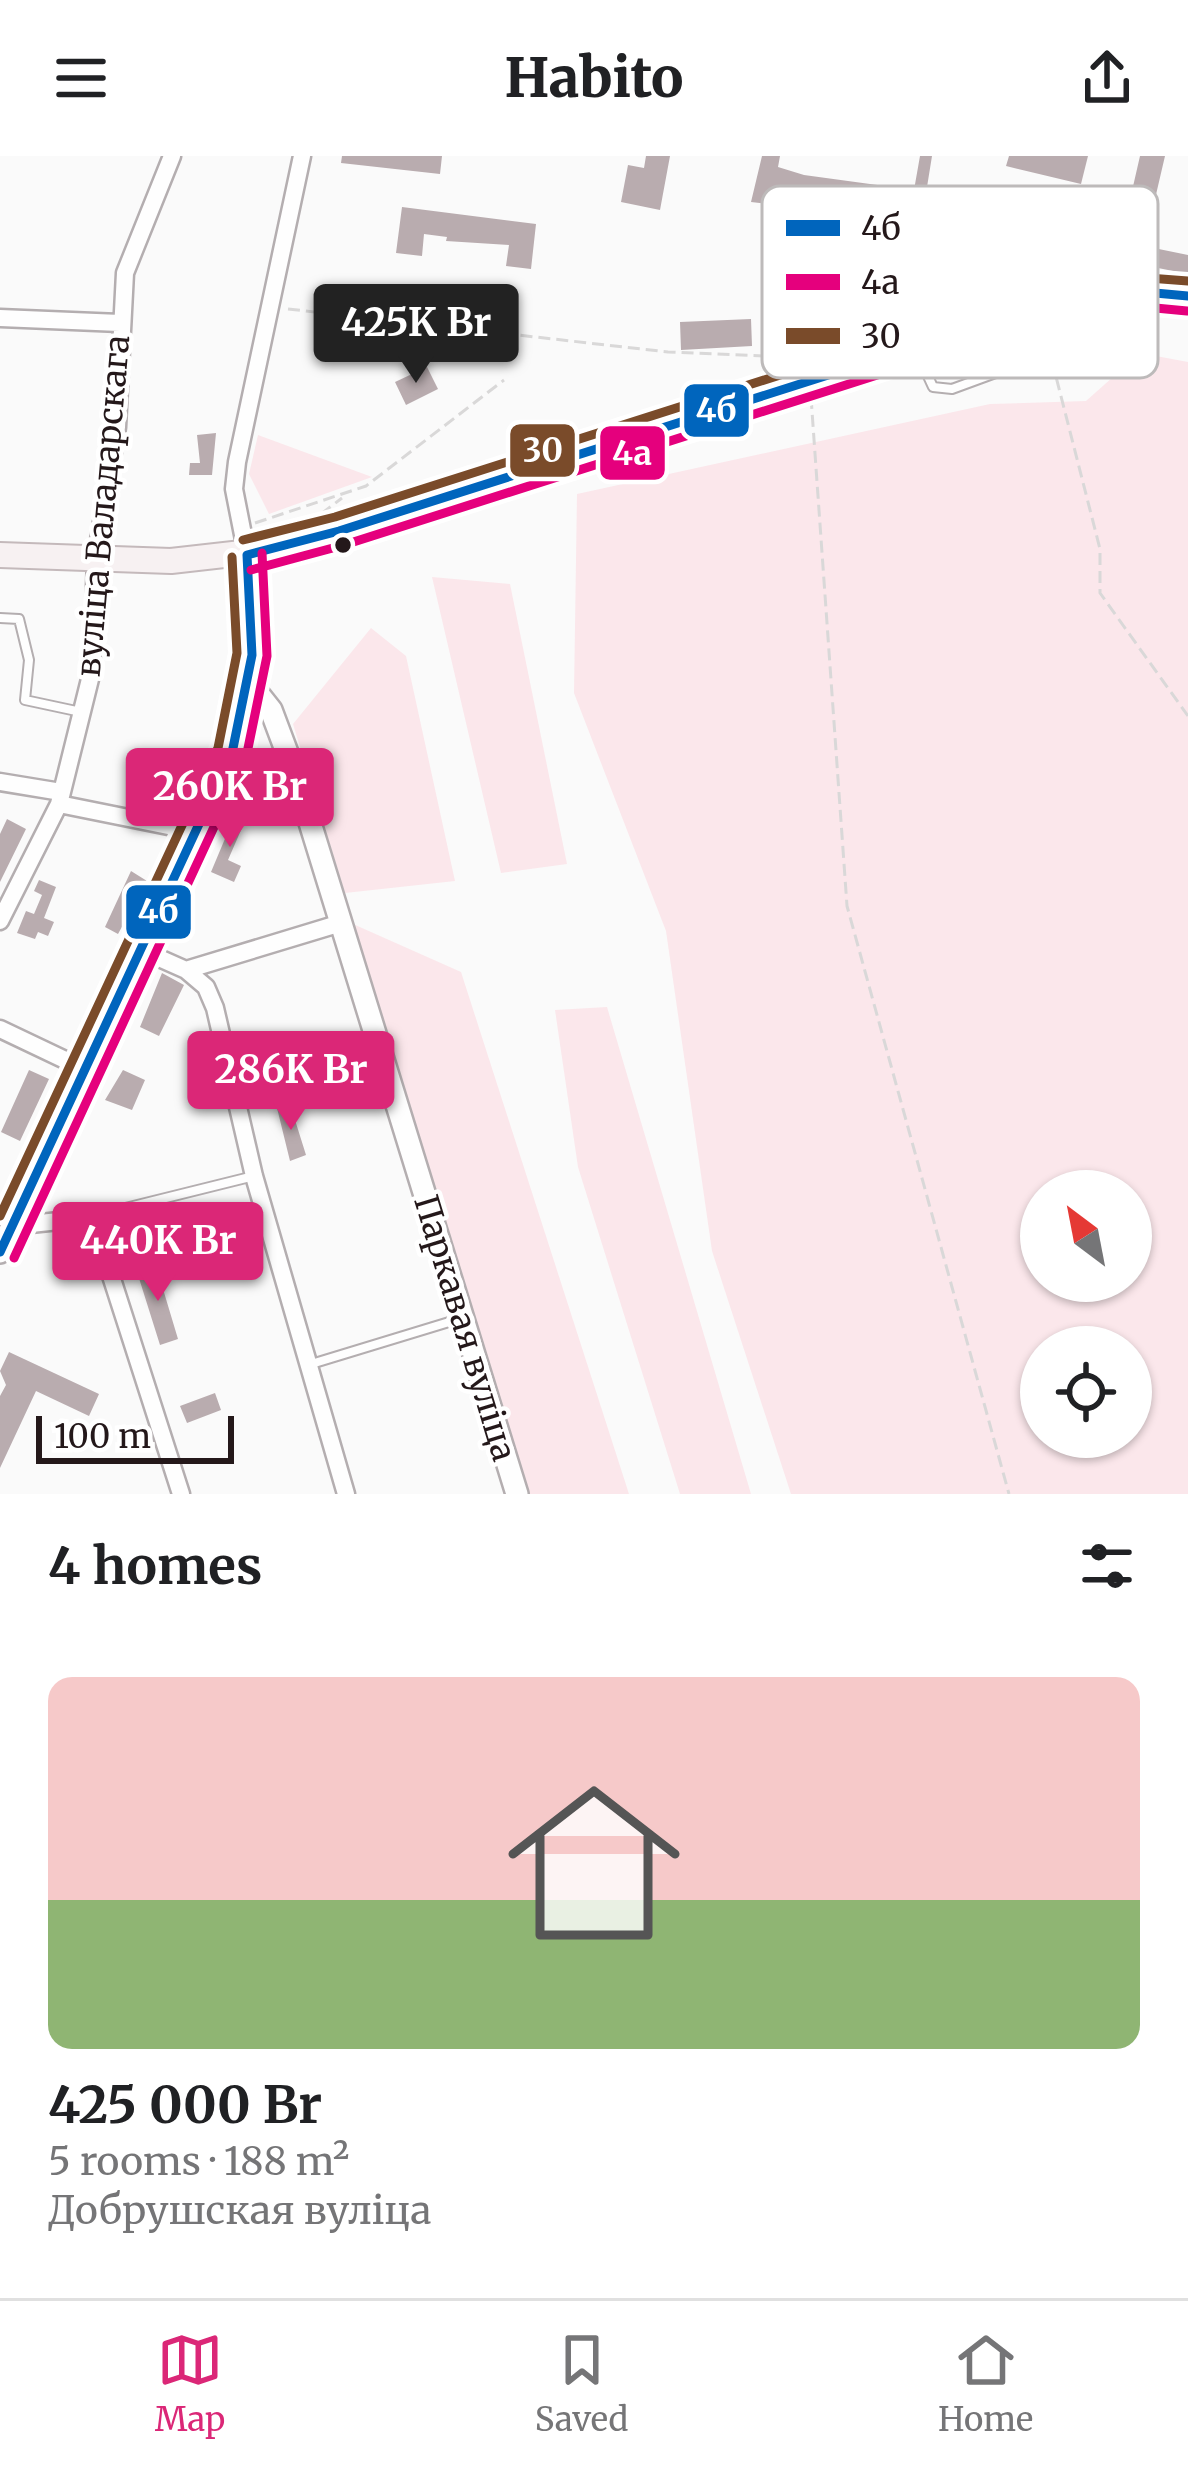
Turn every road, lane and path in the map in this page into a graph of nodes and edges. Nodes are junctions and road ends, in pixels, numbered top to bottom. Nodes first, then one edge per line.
1 (172, 156) edge
2 (302, 156) edge
3 (1158, 293) edge
4 (1188, 296) edge
5 (270, 308) junction
6 (0, 318) edge
7 (120, 323) junction
8 (762, 363) edge
9 (788, 378) edge
10 (815, 378) edge
11 (929, 378) edge
12 (982, 378) edge
13 (1056, 378) edge
14 (504, 380) dead end
15 (240, 527) junction
16 (0, 555) edge
17 (247, 555) junction
18 (96, 560) junction
19 (0, 618) edge
20 (252, 686) junction
21 (81, 712) junction
22 (1188, 716) edge
23 (0, 782) edge
24 (60, 798) junction
25 (194, 831) junction
26 (0, 921) edge
27 (341, 923) junction
28 (142, 950) junction
29 (186, 970) junction
30 (0, 1029) edge
31 (82, 1068) junction
32 (254, 1176) junction
33 (87, 1218) junction
34 (12, 1226) junction
35 (0, 1252) edge
36 (460, 1318) junction
37 (308, 1365) junction
38 (181, 1494) edge
39 (346, 1494) edge
40 (517, 1494) edge
41 (1009, 1494) edge

1 - 7 street, вуліца Валадарскага
2 - 5 street
3 - 4 main road
5 - 8 path
5 - 15 street
6 - 7 street
7 - 18 street, вуліца Валадарскага
9 - 17 main road
10 - 41 path
11 - 12 lane
13 - 22 path
14 - 15 path
15 - 17 street
16 - 18 main road
17 - 18 main road
17 - 20 street
18 - 21 street, вуліца Валадарскага
19 - 21 lane
20 - 25 street
20 - 27 street, Паркавая вуліца
21 - 24 street, вуліца Валадарскага
23 - 24 street
24 - 25 street
24 - 26 street, вуліца Валадарскага
25 - 28 street
27 - 29 street
27 - 36 street, Паркавая вуліца
28 - 29 street
28 - 31 street
29 - 32 street
30 - 31 street
31 - 34 street
32 - 33 lane
32 - 37 street
33 - 34 street
33 - 38 street
34 - 35 street
36 - 37 lane
36 - 40 street, Паркавая вуліца
37 - 39 street

